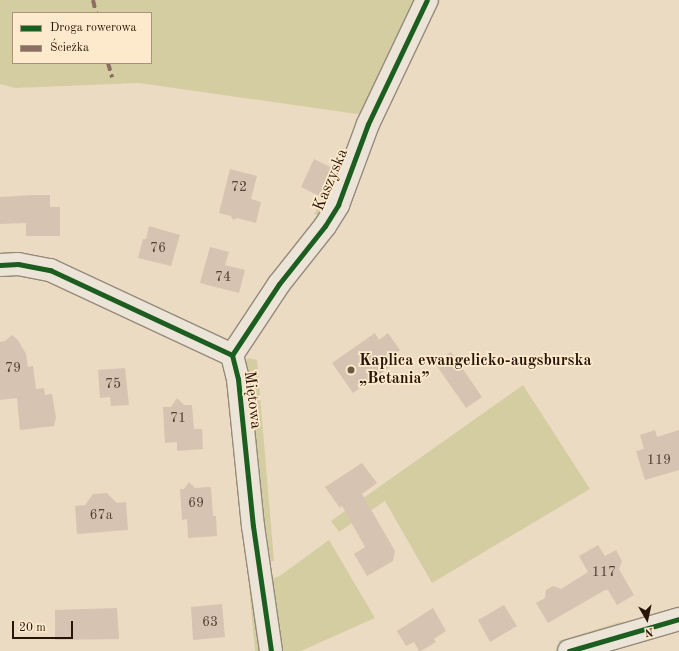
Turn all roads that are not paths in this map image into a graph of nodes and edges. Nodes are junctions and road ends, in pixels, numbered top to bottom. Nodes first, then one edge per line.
1 (427, 0) edge
2 (0, 265) edge
3 (232, 355) junction
4 (679, 619) edge
5 (271, 651) edge
6 (569, 651) edge

1 - 3 street, Kaszyska
2 - 3 street, Miętowa
3 - 5 street, Miętowa
4 - 6 street

